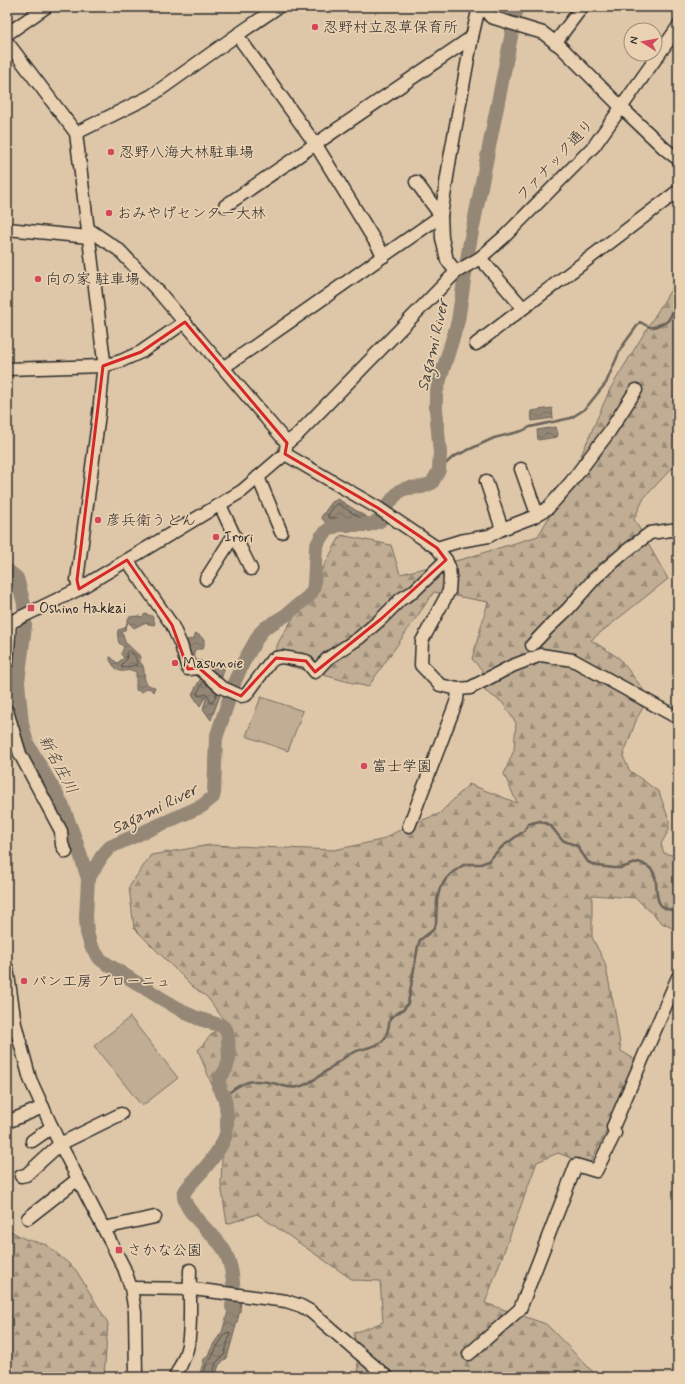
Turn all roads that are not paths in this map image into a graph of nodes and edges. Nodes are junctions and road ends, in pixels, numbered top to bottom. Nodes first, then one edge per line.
1 (46, 7) edge
2 (278, 7) edge
3 (479, 7) edge
4 (484, 7) edge
5 (582, 7) edge
6 (678, 27) edge
7 (7, 34) edge
8 (237, 35) junction
9 (472, 38) junction
10 (7, 42) edge
11 (555, 43) junction
12 (622, 108) junction
13 (76, 133) junction
14 (316, 145) junction
15 (678, 159) edge
16 (416, 182) dead end
17 (678, 191) edge
18 (225, 206) dead end
19 (441, 216) junction
20 (7, 230) edge
21 (89, 233) junction
22 (384, 256) junction
23 (475, 261) junction
24 (456, 272) junction
25 (523, 308) junction
26 (185, 322) junction
27 (476, 344) dead end
28 (103, 366) junction
29 (224, 367) junction
30 (7, 369) edge
31 (636, 390) dead end
32 (286, 448) junction
33 (521, 469) dead end
34 (258, 477) junction
35 (486, 481) dead end
36 (220, 505) junction
37 (537, 514) junction
38 (502, 529) junction
39 (678, 529) edge
40 (281, 532) dead end
41 (234, 535) junction
42 (437, 548) junction
43 (127, 560) junction
44 (446, 560) junction
45 (252, 569) dead end
46 (206, 579) dead end
47 (79, 589) junction
48 (10, 623) edge
49 (532, 645) dead end
50 (7, 663) edge
51 (458, 689) junction
52 (7, 710) edge
53 (678, 718) edge
54 (409, 826) dead end
55 (66, 852) dead end
56 (7, 968) edge
57 (678, 978) edge
58 (43, 1107) junction
59 (121, 1114) dead end
60 (7, 1122) edge
61 (52, 1127) junction
62 (32, 1141) dead end
63 (60, 1144) junction
64 (21, 1176) dead end
65 (78, 1179) junction
66 (155, 1217) dead end
67 (28, 1218) dead end
68 (104, 1228) junction
69 (190, 1270) dead end
70 (131, 1288) junction
71 (191, 1289) junction
72 (469, 1354) dead end
73 (136, 1377) edge
74 (175, 1377) edge
75 (386, 1377) edge

1 - 7 street
2 - 8 street
3 - 9 street
4 - 11 street
5 - 11 street
6 - 12 street, ファナック通り
8 - 13 street
8 - 14 street
9 - 14 street
9 - 19 street
10 - 13 street
11 - 12 street
12 - 15 street
12 - 23 street, ファナック通り
13 - 21 street
14 - 18 street
14 - 22 street
16 - 19 street
17 - 25 street
19 - 22 street
19 - 24 street
20 - 21 street
21 - 26 street
21 - 28 street
22 - 29 street
23 - 24 street, ファナック通り
23 - 25 street
24 - 32 street, ファナック通り
25 - 27 street
26 - 28 street
26 - 29 street
28 - 30 street
28 - 47 street
29 - 32 street
31 - 37 street
32 - 34 street, ファナック通り
32 - 42 street
33 - 37 street
34 - 36 street, ファナック通り
34 - 40 street
35 - 38 street
36 - 41 street
36 - 43 street, ファナック通り
37 - 38 street
38 - 42 street
39 - 49 street
41 - 45 street
41 - 46 street
42 - 44 street
43 - 44 street
43 - 47 street, ファナック通り
44 - 51 street
47 - 48 street, ファナック通り
48 - 50 street
51 - 53 street
51 - 54 street
52 - 55 street
56 - 58 street
57 - 72 street
58 - 60 street
58 - 61 street
59 - 63 street
61 - 62 street
61 - 63 street
63 - 64 street
63 - 65 street
65 - 67 street
65 - 68 street
66 - 68 street
68 - 70 street
69 - 71 street
70 - 71 street
70 - 73 street
71 - 74 street
71 - 75 street

